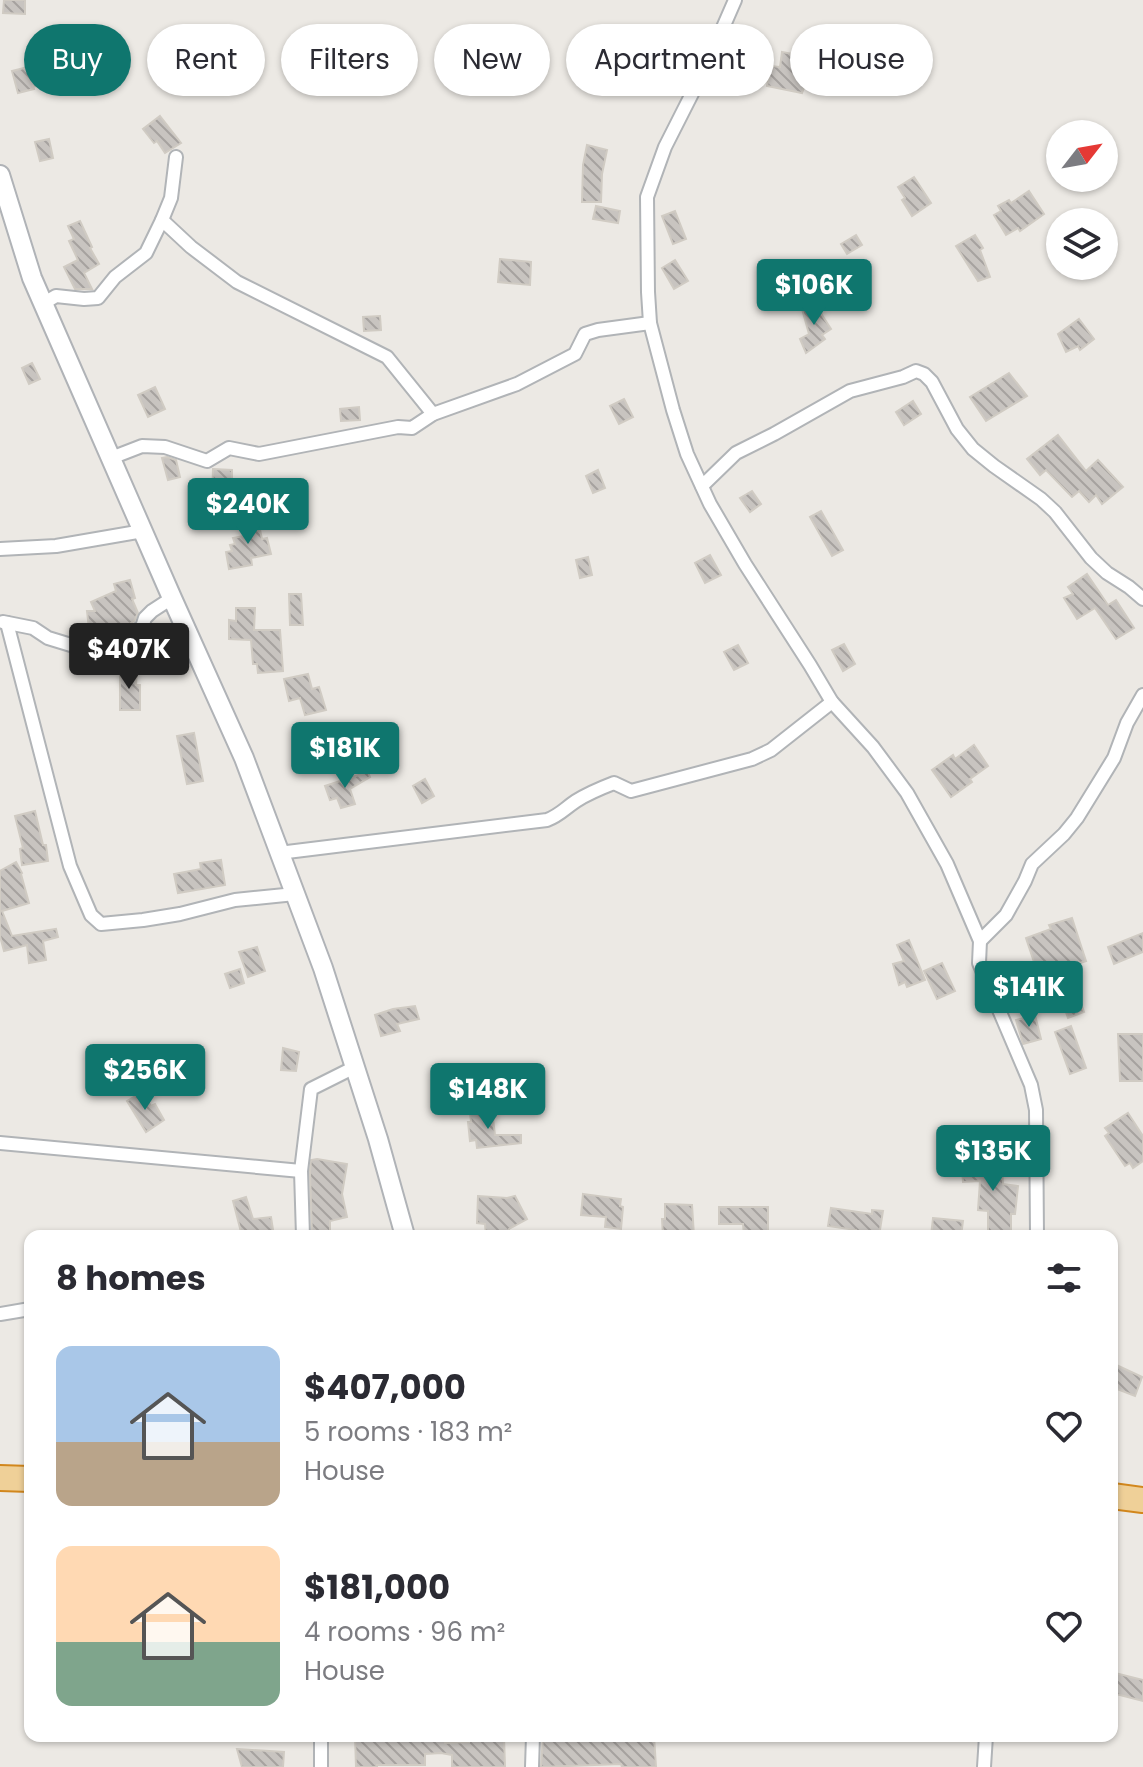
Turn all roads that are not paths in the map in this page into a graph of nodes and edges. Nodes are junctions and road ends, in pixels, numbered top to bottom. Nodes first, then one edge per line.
1 (735, 0) edge
2 (176, 157) dead end
3 (0, 175) edge
4 (162, 220) junction
5 (44, 303) junction
6 (650, 323) junction
7 (433, 414) junction
8 (111, 458) junction
9 (702, 486) junction
10 (143, 531) junction
11 (0, 549) edge
12 (172, 598) junction
13 (1143, 599) edge
14 (4, 622) edge
15 (1143, 695) edge
16 (832, 702) junction
17 (279, 853) junction
18 (295, 894) junction
19 (980, 941) junction
20 (355, 1067) junction
21 (0, 1143) edge
22 (301, 1171) junction
23 (303, 1230) edge
24 (403, 1230) edge
25 (1037, 1230) edge
26 (24, 1310) edge
27 (0, 1314) edge
28 (0, 1478) edge
29 (24, 1479) edge
30 (1118, 1497) edge
31 (1143, 1500) edge
32 (321, 1742) edge
33 (533, 1742) edge
34 (986, 1742) edge
35 (321, 1767) edge
36 (532, 1767) edge
37 (984, 1767) edge

1 - 6 street
2 - 4 street
3 - 5 street
4 - 5 street
4 - 7 street
5 - 8 street
6 - 7 street
6 - 9 street
7 - 8 street
8 - 10 street
9 - 13 street
9 - 16 street
10 - 11 street
10 - 12 street
12 - 14 street
12 - 17 street
14 - 18 street
15 - 19 street
16 - 17 street
16 - 19 street
17 - 18 street
18 - 20 street
19 - 25 street
20 - 22 street
20 - 24 street
21 - 22 street
22 - 23 street
26 - 27 street
28 - 29 highway
30 - 31 highway
32 - 35 street
33 - 36 street
34 - 37 street

